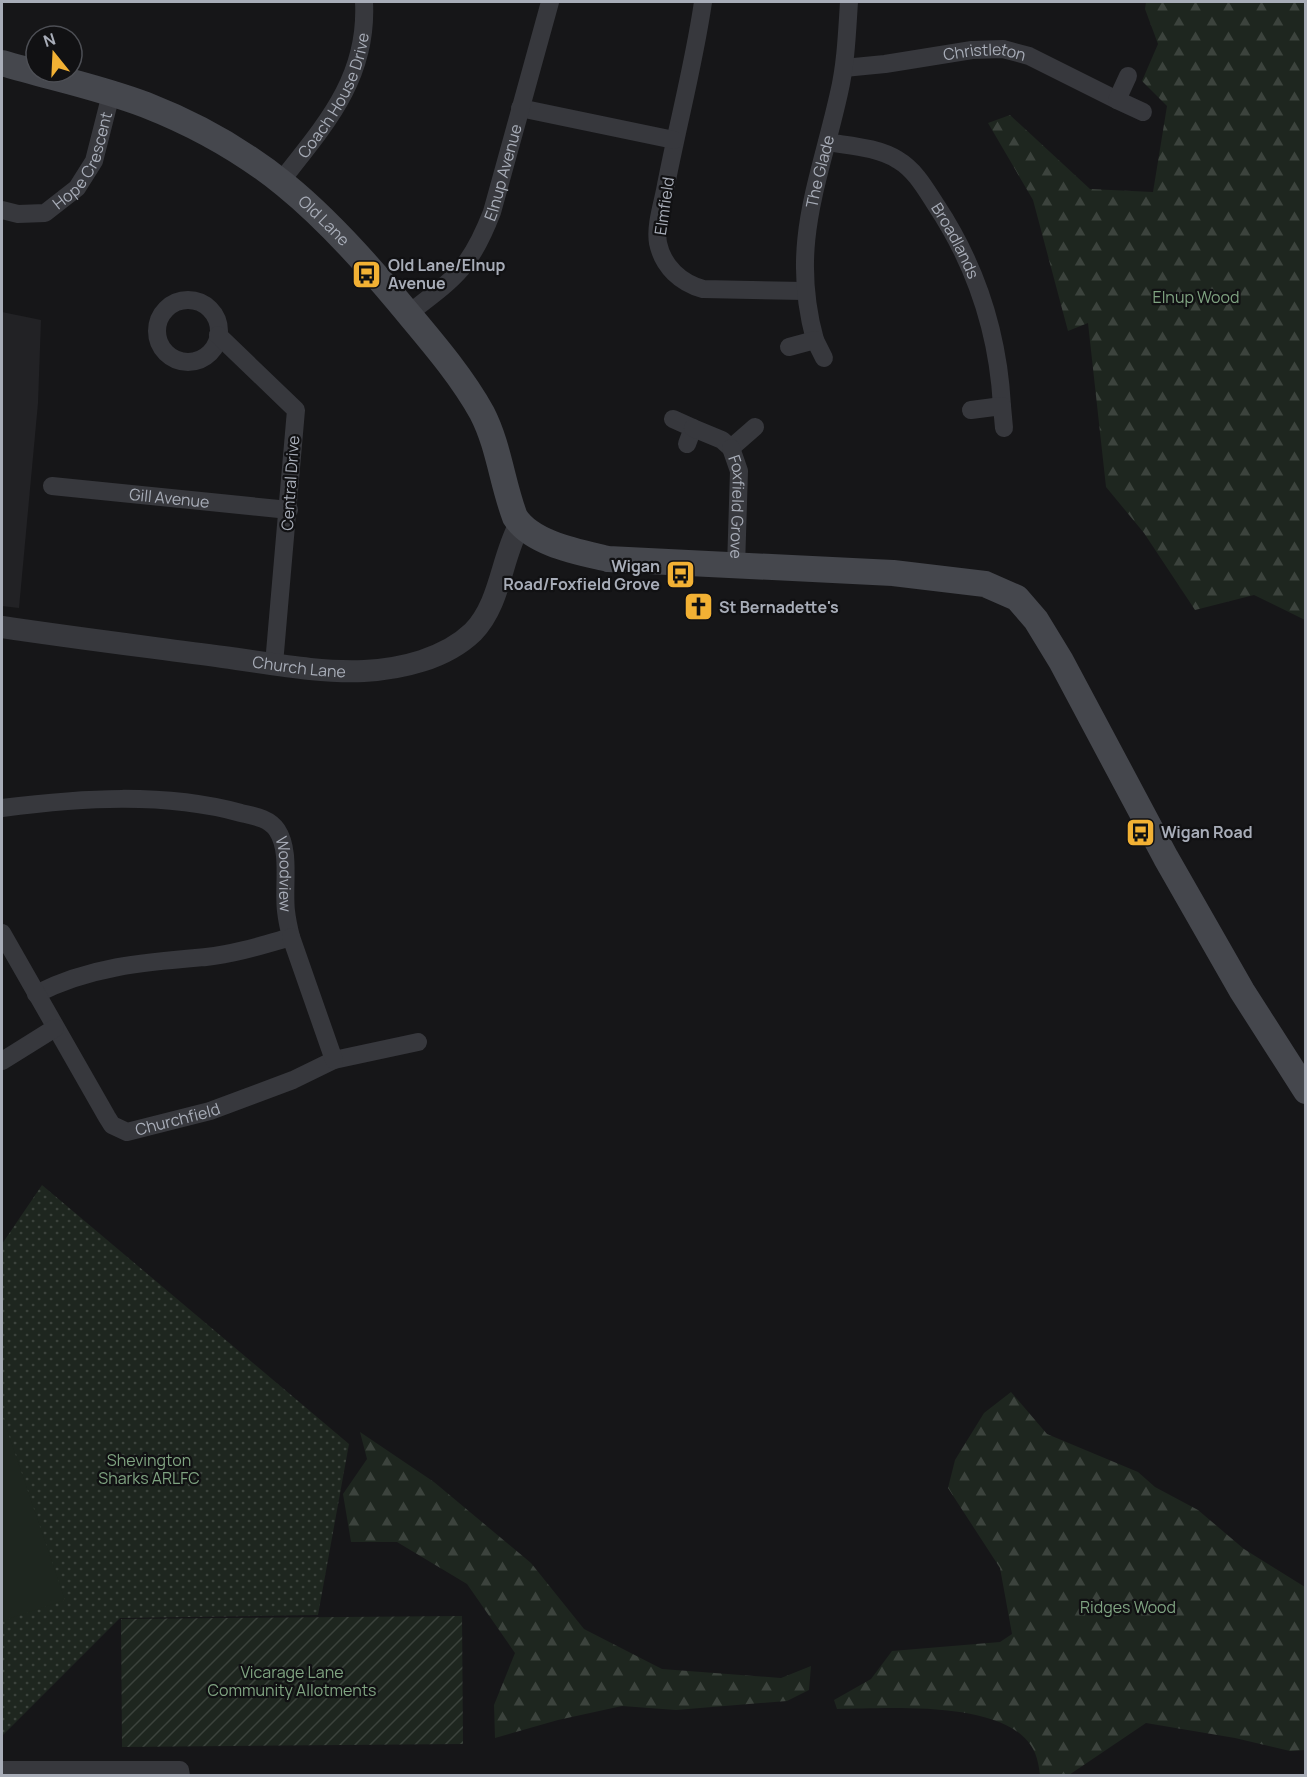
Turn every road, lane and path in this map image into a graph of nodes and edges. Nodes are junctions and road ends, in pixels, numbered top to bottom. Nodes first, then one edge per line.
1 (364, 2) edge
2 (550, 2) edge
3 (703, 2) edge
4 (849, 2) edge
5 (2, 63) edge
6 (844, 68) junction
7 (1128, 76) dead end
8 (111, 94) junction
9 (1117, 100) junction
10 (520, 108) junction
11 (1143, 112) dead end
12 (674, 140) junction
13 (827, 142) junction
14 (281, 180) junction
15 (2, 210) edge
16 (805, 291) junction
17 (408, 314) junction
18 (218, 334) dead end
19 (815, 340) junction
20 (789, 347) dead end
21 (824, 358) dead end
22 (1002, 406) junction
23 (971, 410) dead end
24 (673, 419) dead end
25 (756, 428) dead end
26 (1004, 428) dead end
27 (731, 448) junction
28 (52, 486) dead end
29 (289, 510) junction
30 (520, 524) junction
31 (736, 567) junction
32 (2, 627) edge
33 (274, 664) junction
34 (2, 808) edge
35 (2, 933) edge
36 (291, 937) junction
37 (36, 994) junction
38 (55, 1028) junction
39 (418, 1042) dead end
40 (333, 1060) junction
41 (2, 1061) edge
42 (1305, 1091) edge
43 (2, 1770) edge
44 (181, 1773) edge

1 - 14 street, Coach House Drive
2 - 10 street, Elnup Avenue
3 - 12 street, Elmfield
4 - 6 street, The Glade
5 - 8 main road, Old Lane
6 - 9 street, Christleton
6 - 13 street, The Glade
7 - 9 street
8 - 14 main road, Old Lane
8 - 15 street, Hope Crescent
9 - 11 street, Christleton
10 - 12 street
10 - 17 street, Elnup Avenue
12 - 16 street, Elmfield
13 - 16 street, The Glade
13 - 22 street, Broadlands
14 - 17 main road, Old Lane
16 - 19 street, The Glade
17 - 30 main road, Old Lane
18 - 29 street, Central Drive
19 - 20 street
19 - 21 street, The Glade
22 - 23 street
22 - 26 street, Broadlands
24 - 27 street, Foxfield Grove
25 - 27 street, Foxfield Grove
27 - 31 street, Foxfield Grove
28 - 29 street, Gill Avenue
29 - 33 street, Central Drive
30 - 31 main road
30 - 33 street, Church Lane
31 - 42 main road
32 - 33 street, Church Lane
34 - 36 street, Woodview
35 - 37 street, Churchfield
36 - 37 street
36 - 40 street, Woodview
37 - 38 street, Churchfield
38 - 40 street, Churchfield
38 - 41 street
39 - 40 street, Churchfield
43 - 44 street

